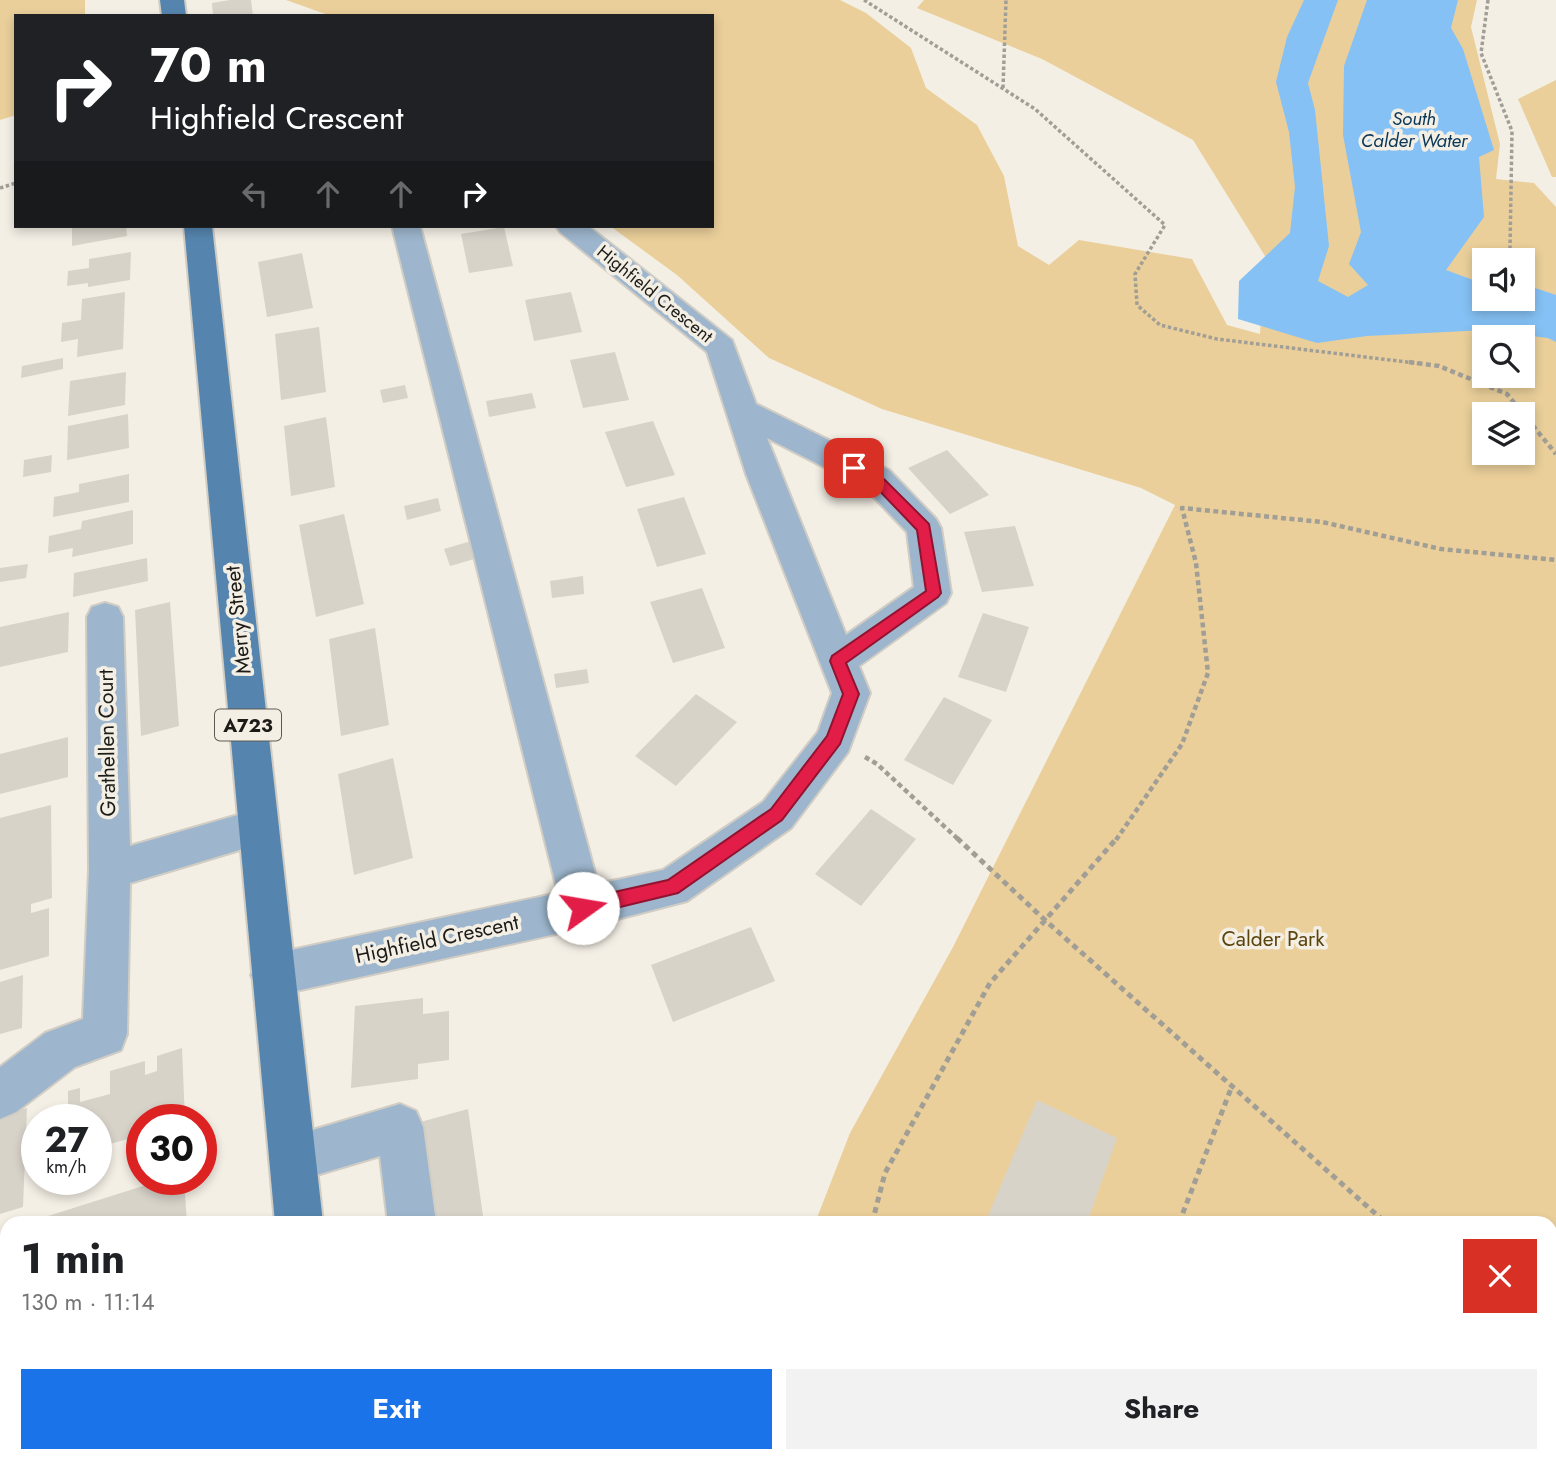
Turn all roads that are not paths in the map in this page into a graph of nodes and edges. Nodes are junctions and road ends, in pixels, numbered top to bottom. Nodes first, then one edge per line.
1 (199, 228) edge
2 (407, 228) edge
3 (572, 228) edge
4 (742, 411) junction
5 (105, 617) dead end
6 (838, 661) junction
7 (259, 827) junction
8 (110, 870) junction
9 (583, 908) junction
10 (272, 975) junction
11 (0, 1096) edge
12 (292, 1158) junction
13 (298, 1216) edge
14 (411, 1216) edge

1 - 7 main road, Merry Street / A723
2 - 9 street
3 - 4 street, Highfield Crescent
4 - 6 street, Highfield Crescent
4 - 6 street
5 - 8 street, Grathellen Court
6 - 9 street, Highfield Crescent
7 - 8 street
7 - 10 main road, Merry Street / A723
8 - 11 street, Grathellen Court
9 - 10 street, Highfield Crescent
10 - 12 main road, Merry Street / A723
12 - 13 main road, Merry Street / A723
12 - 14 street

